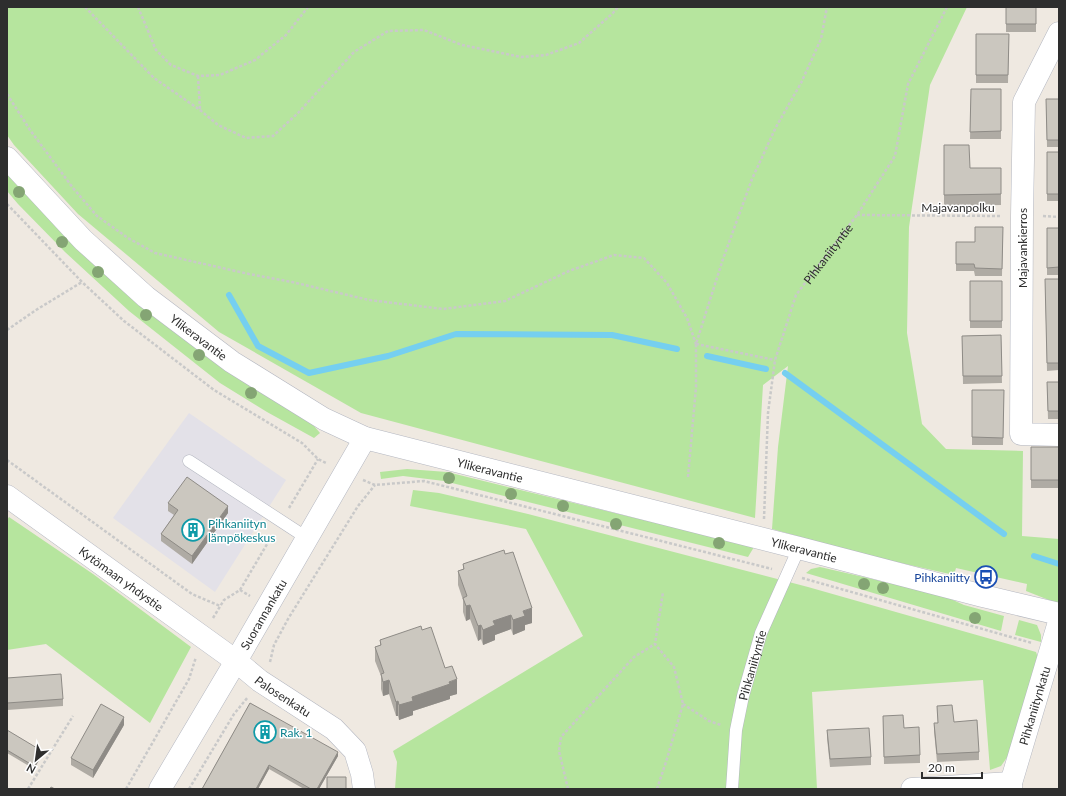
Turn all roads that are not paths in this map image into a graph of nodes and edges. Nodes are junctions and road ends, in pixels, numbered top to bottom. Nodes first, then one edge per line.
1 (1059, 33) edge
2 (7, 158) edge
3 (1059, 435) edge
4 (365, 438) junction
5 (189, 461) dead end
6 (7, 496) edge
7 (307, 538) junction
8 (799, 548) junction
9 (1059, 614) edge
10 (1059, 622) edge
11 (236, 661) junction
12 (1011, 786) edge
13 (160, 789) edge
14 (364, 789) edge
15 (732, 789) edge
16 (912, 789) edge

1 - 3 street, Majavankierros
2 - 4 street, Ylikeravantie
4 - 7 street, Suorannankatu
4 - 8 street, Ylikeravantie
5 - 7 lane
6 - 11 street, Kytömaan yhdystie
7 - 11 street, Suorannankatu
8 - 9 street, Ylikeravantie
8 - 15 lane, Pihkaniityntie
10 - 12 street, Pihkaniitynkatu
11 - 13 street, Suorannankatu
11 - 14 street, Palosenkatu
12 - 16 street

